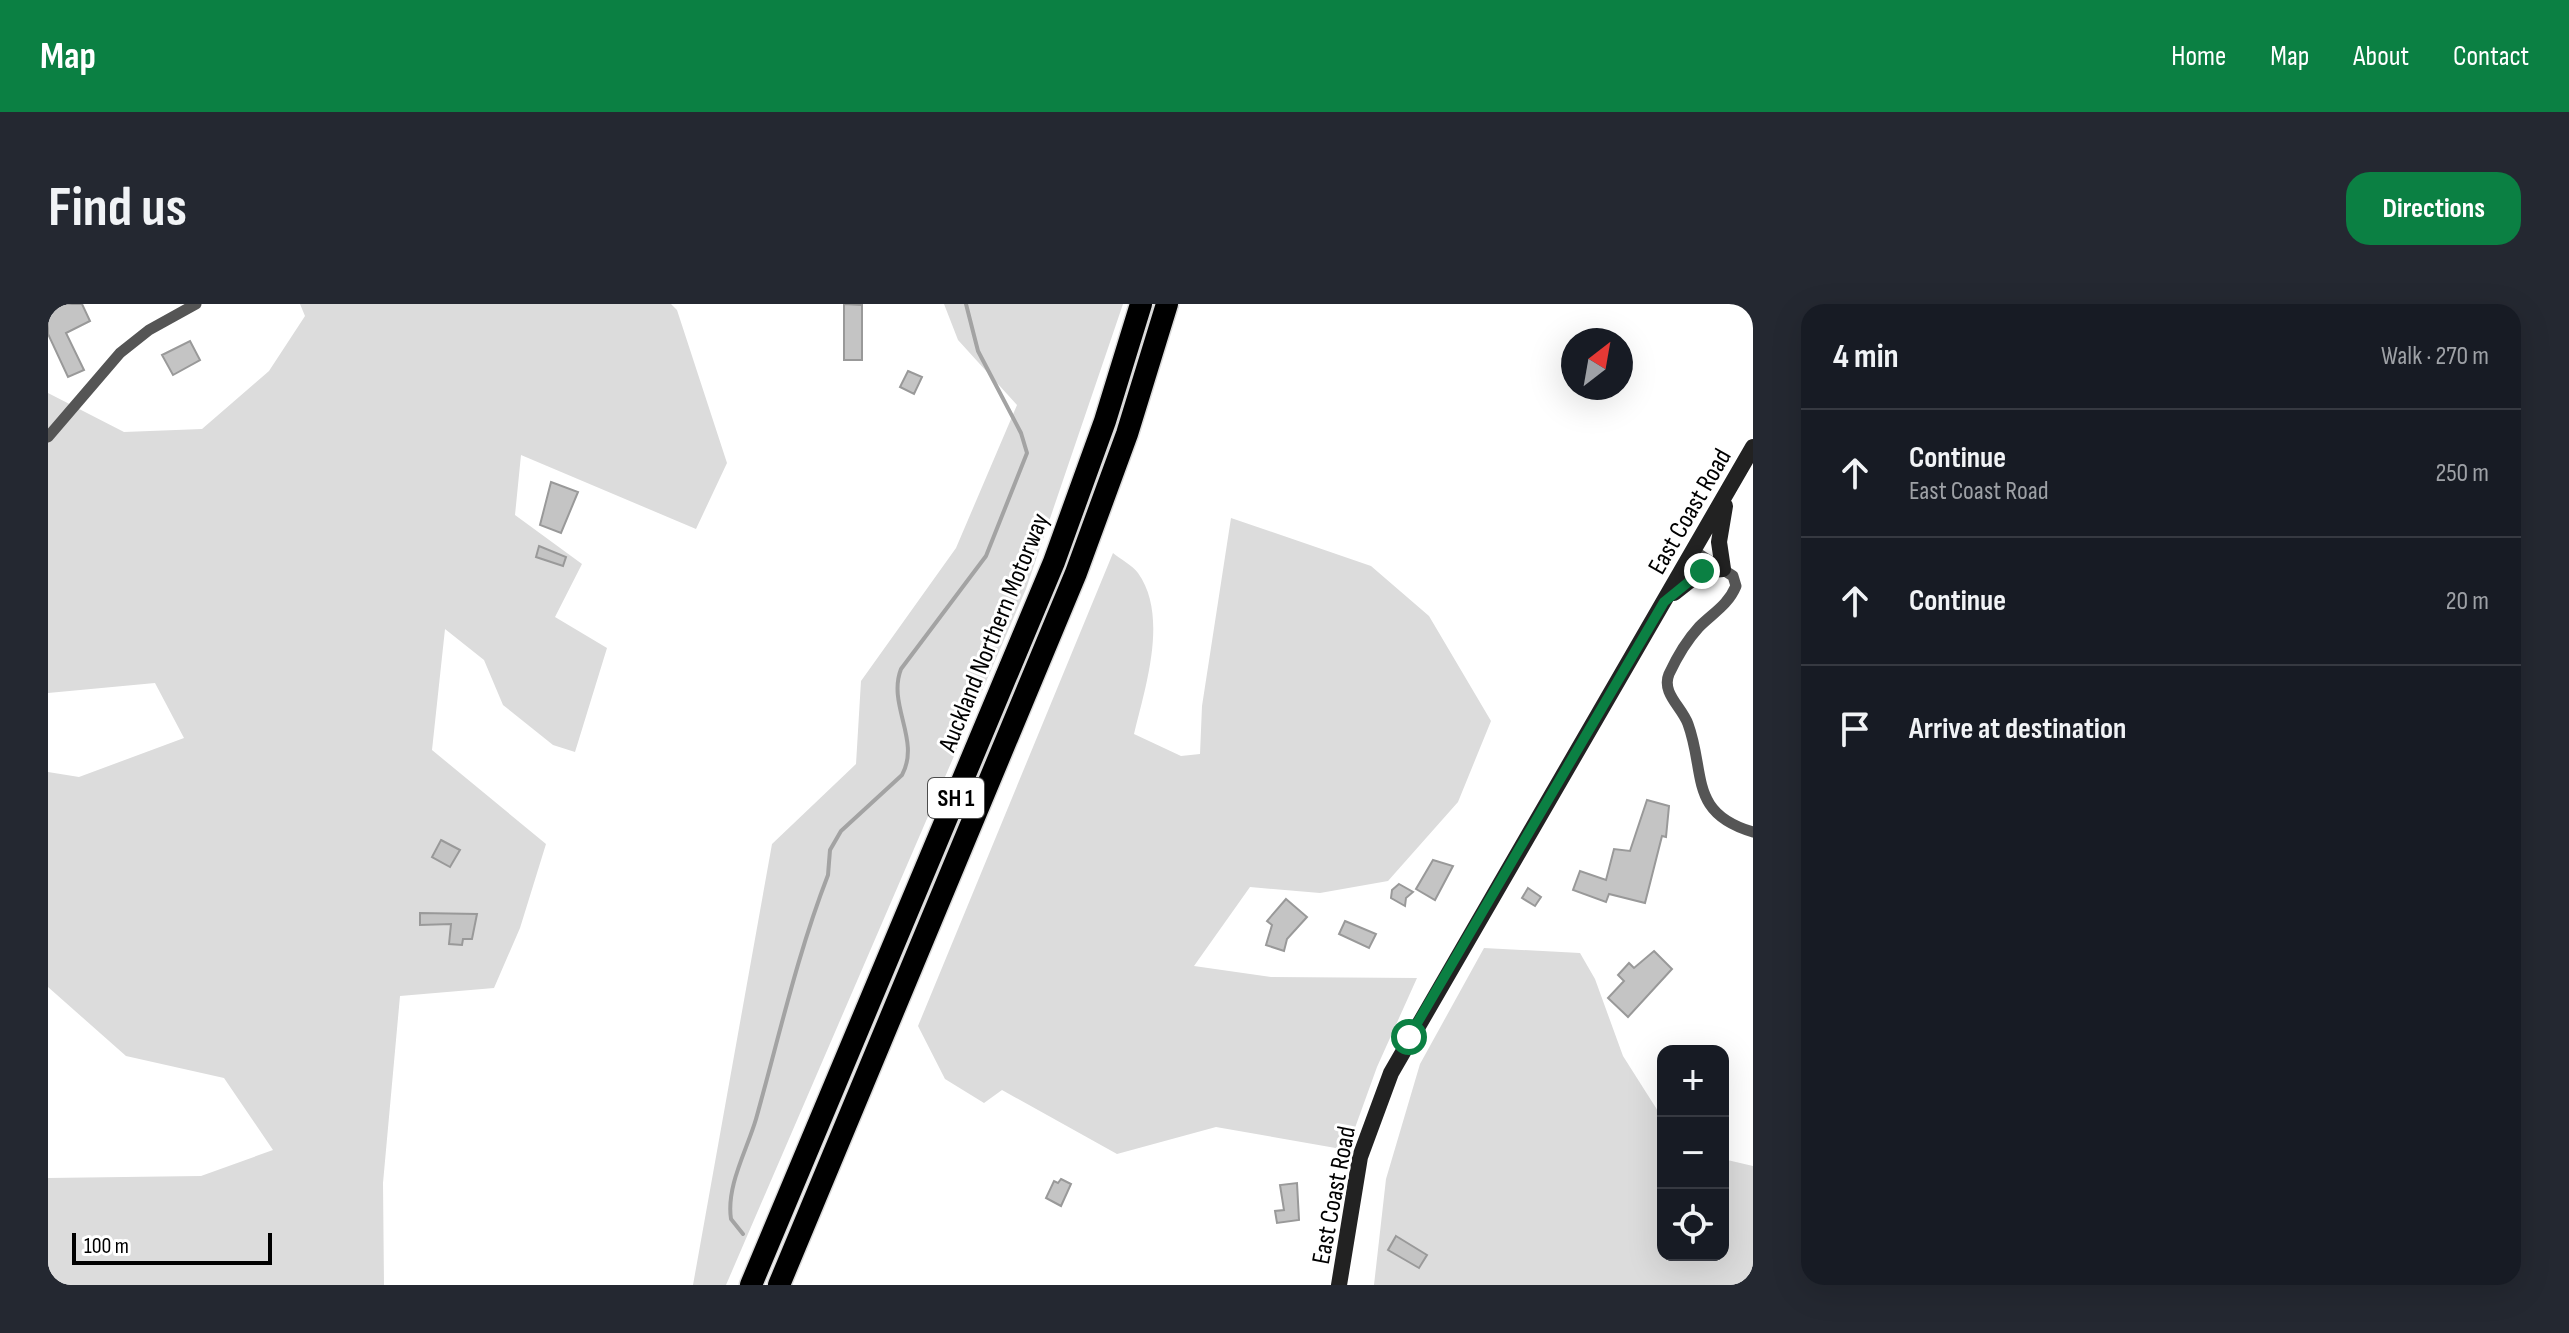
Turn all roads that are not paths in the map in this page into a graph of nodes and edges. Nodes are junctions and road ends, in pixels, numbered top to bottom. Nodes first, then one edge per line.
1 (196, 304) edge
2 (1141, 304) edge
3 (1167, 304) edge
4 (48, 437) edge
5 (1753, 447) edge
6 (1728, 491) junction
7 (1694, 551) junction
8 (1723, 569) junction
9 (1664, 602) junction
10 (1753, 832) edge
11 (751, 1285) edge
12 (779, 1285) edge
13 (1339, 1285) edge

1 - 4 street
2 - 11 highway, Auckland Northern Motorway / SH 1
3 - 12 highway, Auckland Northern Motorway / SH 1
5 - 6 main road, East Coast Road
6 - 7 main road, East Coast Road
6 - 8 main road
7 - 8 street
7 - 9 main road, East Coast Road
8 - 9 main road
8 - 10 street
9 - 13 main road, East Coast Road

